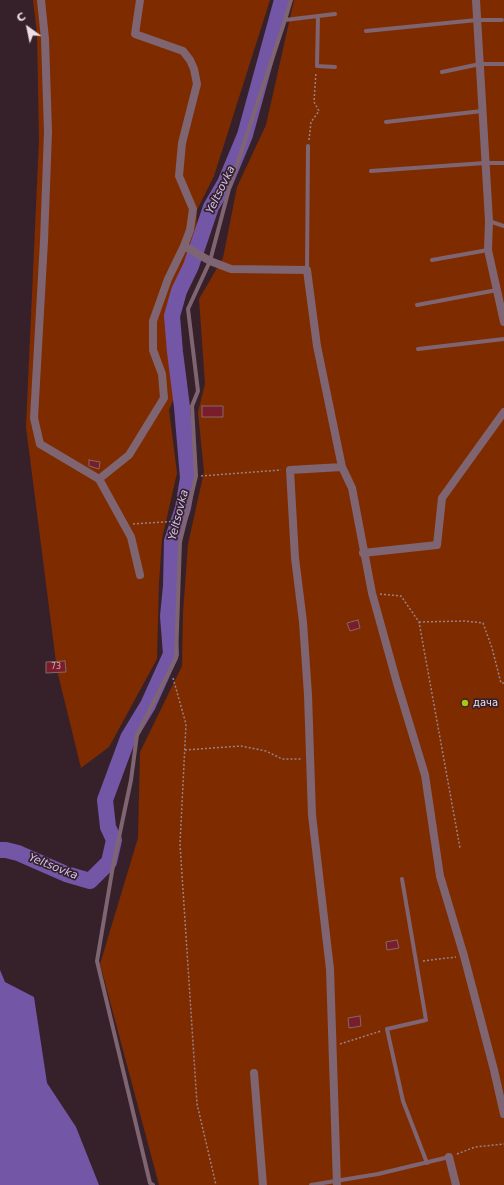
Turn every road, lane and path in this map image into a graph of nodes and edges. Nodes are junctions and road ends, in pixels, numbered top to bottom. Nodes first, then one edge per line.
1 (41, 0) edge
2 (140, 0) edge
3 (291, 0) edge
4 (476, 0) edge
5 (335, 14) dead end
6 (318, 16) junction
7 (285, 20) junction
8 (477, 20) junction
9 (502, 20) dead end
10 (366, 31) dead end
11 (480, 64) junction
12 (504, 64) edge
13 (317, 66) junction
14 (335, 67) dead end
15 (442, 72) dead end
16 (482, 111) junction
17 (386, 122) dead end
18 (308, 146) joint
19 (485, 163) junction
20 (504, 164) edge
21 (371, 171) dead end
22 (489, 221) junction
23 (504, 226) edge
24 (184, 246) junction
25 (488, 250) junction
26 (432, 260) dead end
27 (210, 261) junction
28 (307, 270) junction
29 (498, 288) junction
30 (417, 305) dead end
31 (504, 322) edge
32 (504, 339) edge
33 (418, 348) dead end
34 (504, 412) edge
35 (342, 467) junction
36 (290, 470) junction
37 (196, 476) junction
38 (99, 479) junction
39 (185, 521) junction
40 (124, 524) junction
41 (364, 553) junction
42 (140, 575) dead end
43 (372, 593) junction
44 (419, 622) junction
45 (170, 669) junction
46 (504, 683) edge
47 (185, 750) junction
48 (310, 759) junction
49 (460, 848) dead end
50 (402, 879) dead end
51 (464, 956) junction
52 (416, 962) junction
53 (387, 1029) junction
54 (333, 1046) junction
55 (254, 1073) dead end
56 (504, 1114) edge
57 (504, 1144) edge
58 (449, 1157) junction
59 (427, 1163) junction
60 (337, 1182) edge
61 (153, 1185) edge
62 (216, 1185) edge
63 (263, 1185) edge
64 (311, 1185) edge
65 (456, 1185) edge

1 - 38 street
2 - 24 street
3 - 7 lane
4 - 8 street
5 - 6 lane
6 - 7 lane
6 - 13 lane
7 - 27 lane
8 - 9 lane
8 - 10 lane
8 - 11 street
11 - 12 lane
11 - 15 lane
11 - 16 street
13 - 14 lane
13 - 18 path
16 - 17 lane
16 - 19 street
18 - 28 lane
19 - 20 lane
19 - 21 lane
19 - 22 street
22 - 23 lane
22 - 25 street
24 - 27 street
24 - 38 street
25 - 26 lane
25 - 29 street
27 - 28 street
27 - 37 lane
28 - 35 street
29 - 30 lane
29 - 31 street
32 - 33 lane
34 - 41 street
35 - 36 street
35 - 41 street
36 - 37 path
36 - 48 street
37 - 39 lane
38 - 40 street
39 - 40 path
39 - 45 lane
40 - 42 street
41 - 43 street
43 - 44 path
43 - 51 street
44 - 46 path
44 - 49 path
45 - 47 path
45 - 61 lane
47 - 48 path
47 - 62 path
48 - 54 street
50 - 52 lane
51 - 52 path
51 - 56 street
52 - 53 lane
53 - 54 path
53 - 59 lane
54 - 60 street
55 - 63 street
57 - 58 path
58 - 59 lane
58 - 65 street
59 - 60 lane
60 - 64 lane

